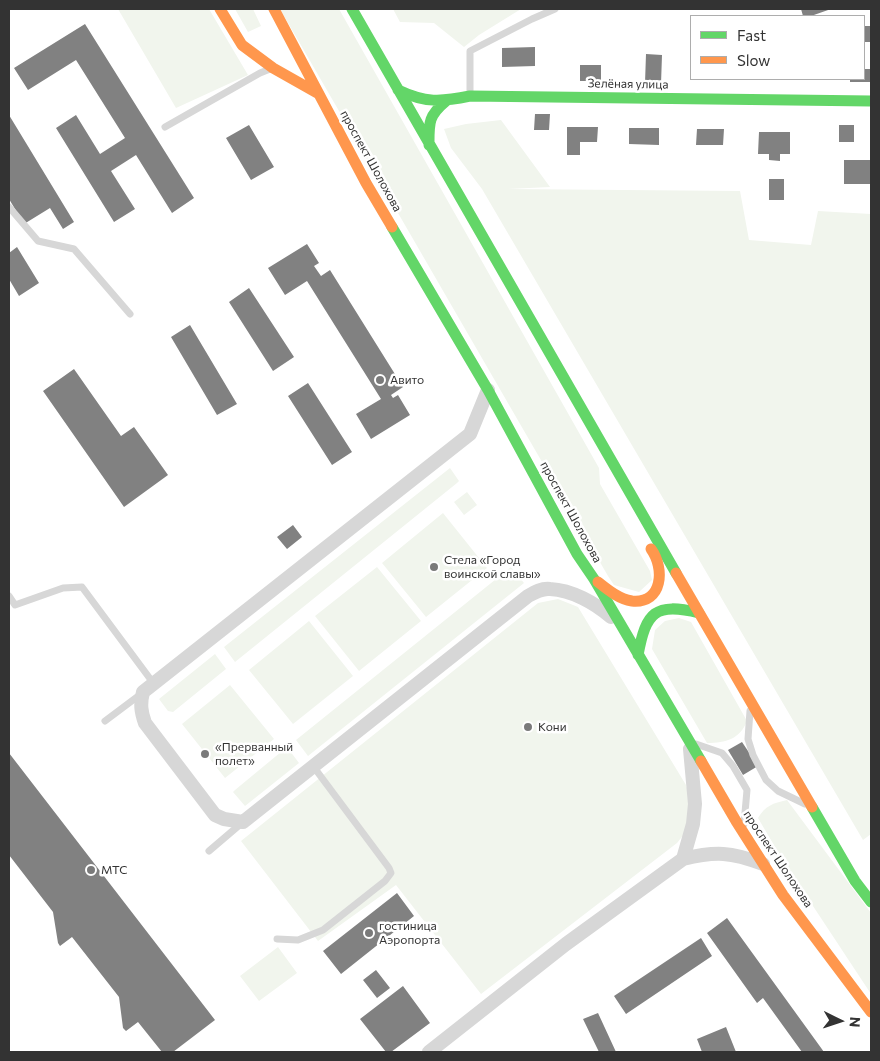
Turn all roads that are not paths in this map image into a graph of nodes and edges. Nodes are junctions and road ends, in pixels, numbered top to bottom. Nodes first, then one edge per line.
1 (220, 9) edge
2 (274, 9) edge
3 (352, 9) edge
4 (555, 9) edge
5 (273, 68) junction
6 (398, 90) junction
7 (319, 94) junction
8 (470, 96) junction
9 (871, 100) edge
10 (446, 101) junction
11 (165, 128) dead end
12 (429, 145) junction
13 (9, 207) edge
14 (130, 314) dead end
15 (488, 390) junction
16 (638, 508) junction
17 (594, 579) junction
18 (9, 596) edge
19 (699, 613) junction
20 (620, 624) junction
21 (638, 655) junction
22 (149, 688) junction
23 (750, 698) junction
24 (106, 721) dead end
25 (689, 741) junction
26 (313, 766) junction
27 (814, 809) junction
28 (243, 822) junction
29 (743, 833) junction
30 (209, 851) dead end
31 (683, 859) junction
32 (763, 864) junction
33 (867, 890) edge
34 (871, 902) edge
35 (277, 940) dead end
36 (871, 1012) edge
37 (429, 1052) edge

1 - 5 main road
2 - 7 main road, проспект Шолохова
3 - 6 main road
4 - 8 lane
5 - 7 main road
5 - 11 lane
6 - 10 main road, Зелёная улица
6 - 12 main road
7 - 15 main road, проспект Шолохова
8 - 9 main road, Зелёная улица
8 - 10 main road, Зелёная улица
10 - 12 main road
12 - 16 main road
13 - 14 lane
15 - 17 main road, проспект Шолохова
15 - 22 street
16 - 17 main road
16 - 19 main road
17 - 20 main road, проспект Шолохова
18 - 22 lane
19 - 21 main road
19 - 23 main road
20 - 21 main road, проспект Шолохова
20 - 26 street
21 - 25 main road, проспект Шолохова
22 - 24 lane
22 - 28 street
23 - 27 main road
23 - 27 lane
25 - 29 main road, проспект Шолохова
25 - 29 lane
25 - 31 street
26 - 28 street
26 - 35 lane
27 - 33 main road
28 - 30 lane
29 - 32 main road, проспект Шолохова
31 - 32 street
31 - 37 street
32 - 36 main road, проспект Шолохова
33 - 34 main road

